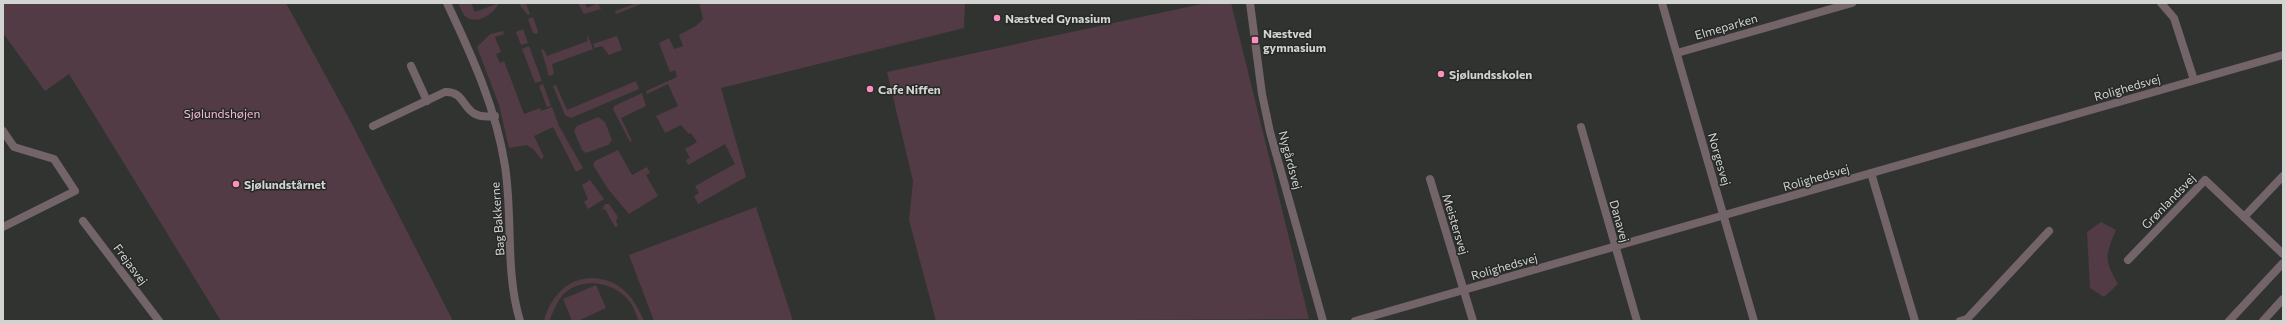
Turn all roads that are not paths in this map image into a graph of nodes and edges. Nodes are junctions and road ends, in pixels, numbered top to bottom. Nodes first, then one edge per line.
1 (447, 3) edge
2 (1250, 3) edge
3 (1662, 3) edge
4 (1852, 3) edge
5 (2161, 3) edge
6 (1677, 53) junction
7 (2283, 54) edge
8 (411, 66) dead end
9 (2194, 80) junction
10 (427, 101) junction
11 (495, 116) junction
12 (373, 126) dead end
13 (1582, 127) dead end
14 (3, 131) edge
15 (1871, 174) junction
16 (2283, 176) edge
17 (1430, 179) dead end
18 (1724, 216) junction
19 (2244, 217) junction
20 (83, 221) dead end
21 (3, 227) edge
22 (2050, 231) dead end
23 (1615, 247) junction
24 (2283, 254) edge
25 (2128, 260) dead end
26 (2283, 265) edge
27 (1464, 290) junction
28 (2283, 300) edge
29 (159, 321) edge
30 (520, 321) edge
31 (1323, 321) edge
32 (1355, 321) edge
33 (1473, 321) edge
34 (1637, 321) edge
35 (1754, 321) edge
36 (1915, 321) edge
37 (1960, 321) edge
38 (2230, 321) edge
39 (2263, 321) edge

1 - 11 street, Bag Bakkerne
2 - 31 street, Nygårdsvej
3 - 6 street, Norgesvej
4 - 6 street, Elmeparken
5 - 9 street
6 - 18 street, Norgesvej
7 - 9 street, Rolighedsvej
8 - 10 street
9 - 15 street, Rolighedsvej
10 - 11 street
10 - 12 street
11 - 30 street, Bag Bakkerne
13 - 23 street, Danavej
14 - 21 street
15 - 18 street, Rolighedsvej
15 - 36 street
16 - 19 street
17 - 27 street, Meistersvej
18 - 23 street, Rolighedsvej
18 - 35 street, Norgesvej
19 - 24 street, Grønlandsvej
19 - 25 street, Grønlandsvej
20 - 29 street, Frejasvej
22 - 37 street
23 - 27 street, Rolighedsvej
23 - 34 street, Danavej
26 - 38 street
27 - 32 street, Rolighedsvej
27 - 33 street, Meistersvej
28 - 39 street

